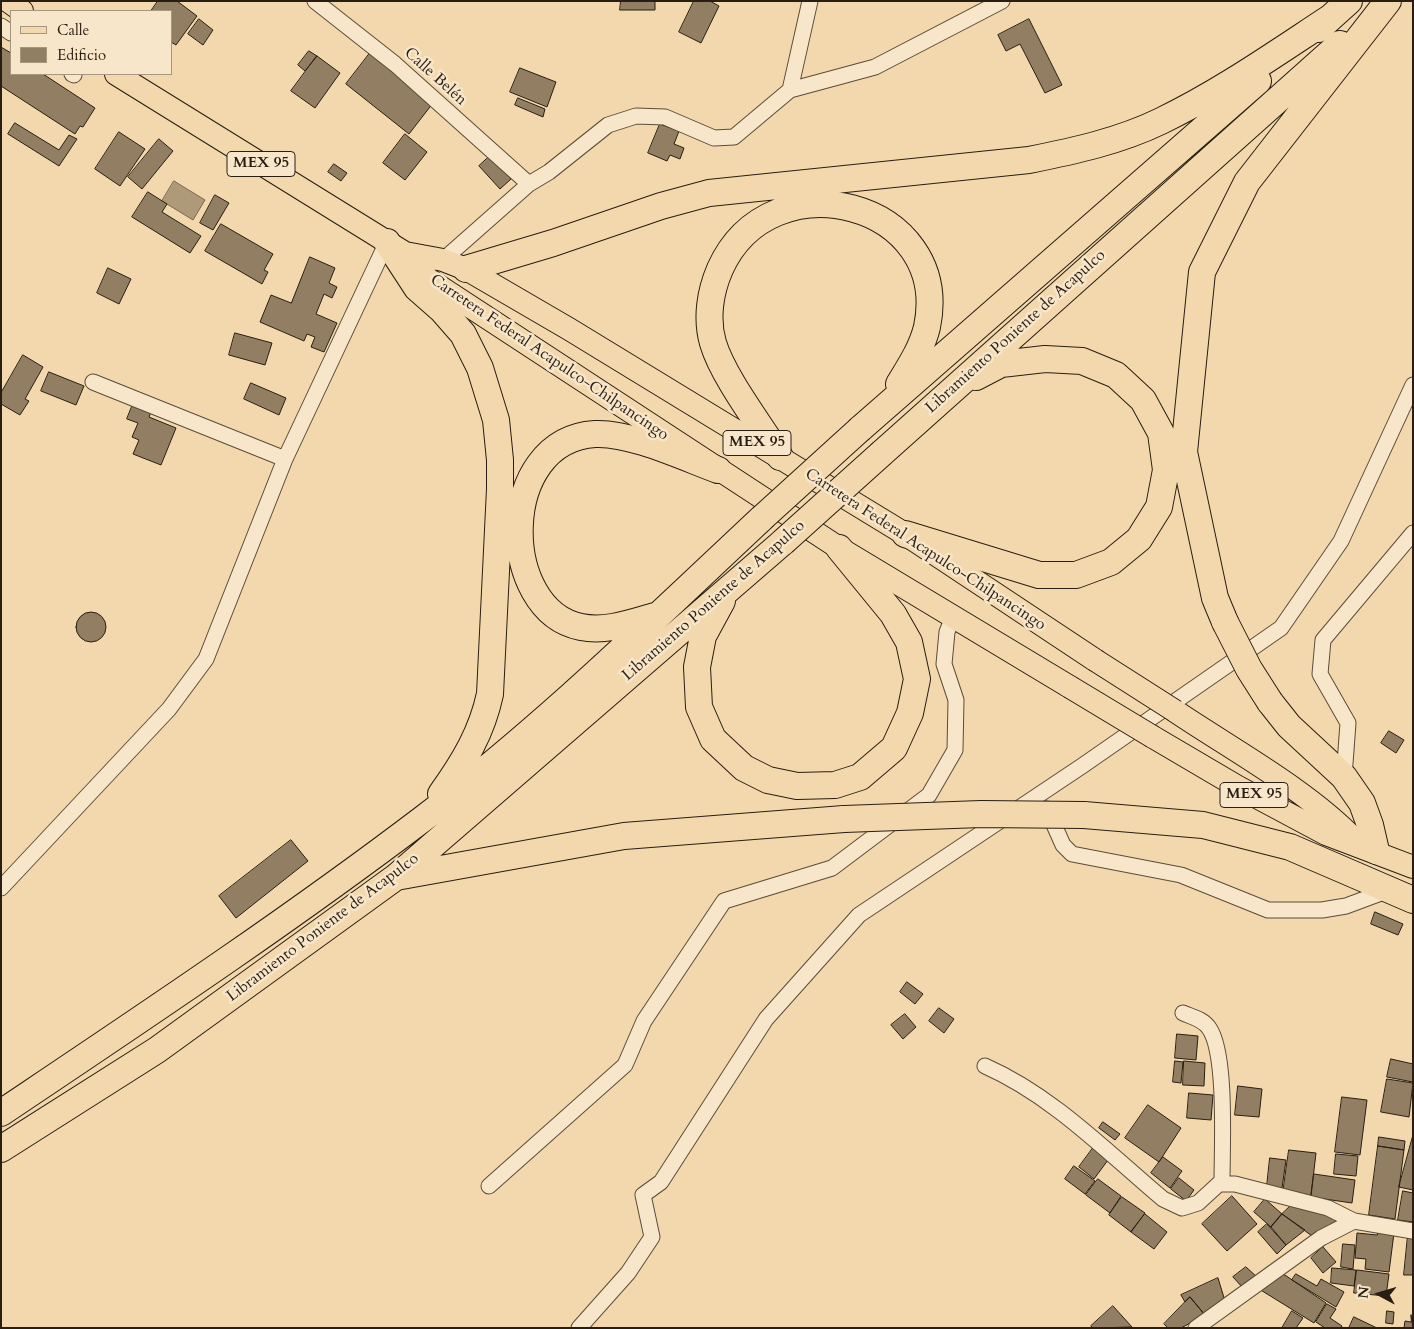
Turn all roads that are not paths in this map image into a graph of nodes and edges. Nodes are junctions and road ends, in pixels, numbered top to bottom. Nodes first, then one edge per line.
1 (8, 1) edge
2 (315, 1) edge
3 (810, 1) edge
4 (1002, 1) edge
5 (1387, 1) edge
6 (21, 10) edge
7 (1340, 10) edge
8 (118, 75) edge
9 (790, 90) junction
10 (529, 184) junction
11 (396, 248) junction
12 (454, 264) junction
13 (93, 382) dead end
14 (1413, 385) edge
15 (949, 391) junction
16 (884, 407) junction
17 (780, 457) junction
18 (285, 459) junction
19 (718, 470) junction
20 (1413, 533) edge
21 (905, 534) junction
22 (839, 548) junction
23 (730, 587) junction
24 (660, 614) junction
25 (953, 616) junction
26 (1344, 777) junction
27 (1042, 793) junction
28 (424, 818) junction
29 (1367, 848) junction
30 (1413, 867) edge
31 (396, 877) junction
32 (1, 888) edge
33 (1389, 890) junction
34 (1413, 900) edge
35 (1183, 1013) dead end
36 (986, 1066) dead end
37 (1, 1113) edge
38 (1, 1149) edge
39 (1222, 1181) junction
40 (489, 1186) dead end
41 (1354, 1222) junction
42 (1413, 1231) edge
43 (579, 1328) edge
44 (1196, 1328) edge

1 - 6 main road
2 - 10 street, Calle Belén
3 - 9 street
4 - 9 street
5 - 15 highway, Libramiento Poniente de Acapulco
5 - 26 highway, bridge
7 - 12 highway
7 - 16 highway, Libramiento Poniente de Acapulco
8 - 11 main road, MEX 95
9 - 10 street
10 - 12 street
11 - 12 main road, Carretera Federal Acapulco-Chilpancingo / MEX 95
11 - 18 street
11 - 19 main road, Carretera Federal Acapulco-Chilpancingo / MEX 95
11 - 28 highway
12 - 17 main road, Carretera Federal Acapulco-Chilpancingo / MEX 95
13 - 18 street
14 - 27 street
15 - 21 highway
15 - 23 highway, Libramiento Poniente de Acapulco, bridge
16 - 17 highway
16 - 24 highway, Libramiento Poniente de Acapulco, bridge
17 - 21 main road, Carretera Federal Acapulco-Chilpancingo / MEX 95
18 - 32 street
19 - 22 main road, Carretera Federal Acapulco-Chilpancingo / MEX 95
19 - 24 highway
20 - 26 street
21 - 29 main road, Carretera Federal Acapulco-Chilpancingo / MEX 95, bridge
22 - 23 highway
22 - 25 main road, Carretera Federal Acapulco-Chilpancingo / MEX 95
23 - 31 highway, Libramiento Poniente de Acapulco
24 - 28 highway, Libramiento Poniente de Acapulco
25 - 29 main road, Carretera Federal Acapulco-Chilpancingo / MEX 95, bridge
25 - 40 street
26 - 29 highway
27 - 33 street
27 - 43 street
28 - 37 highway, Libramiento Poniente de Acapulco
29 - 30 main road, Carretera Federal Acapulco-Chilpancingo / MEX 95
31 - 33 highway, bridge
31 - 38 highway, Libramiento Poniente de Acapulco
33 - 34 highway
35 - 39 street
36 - 39 street
39 - 41 street
41 - 42 street
41 - 44 street

